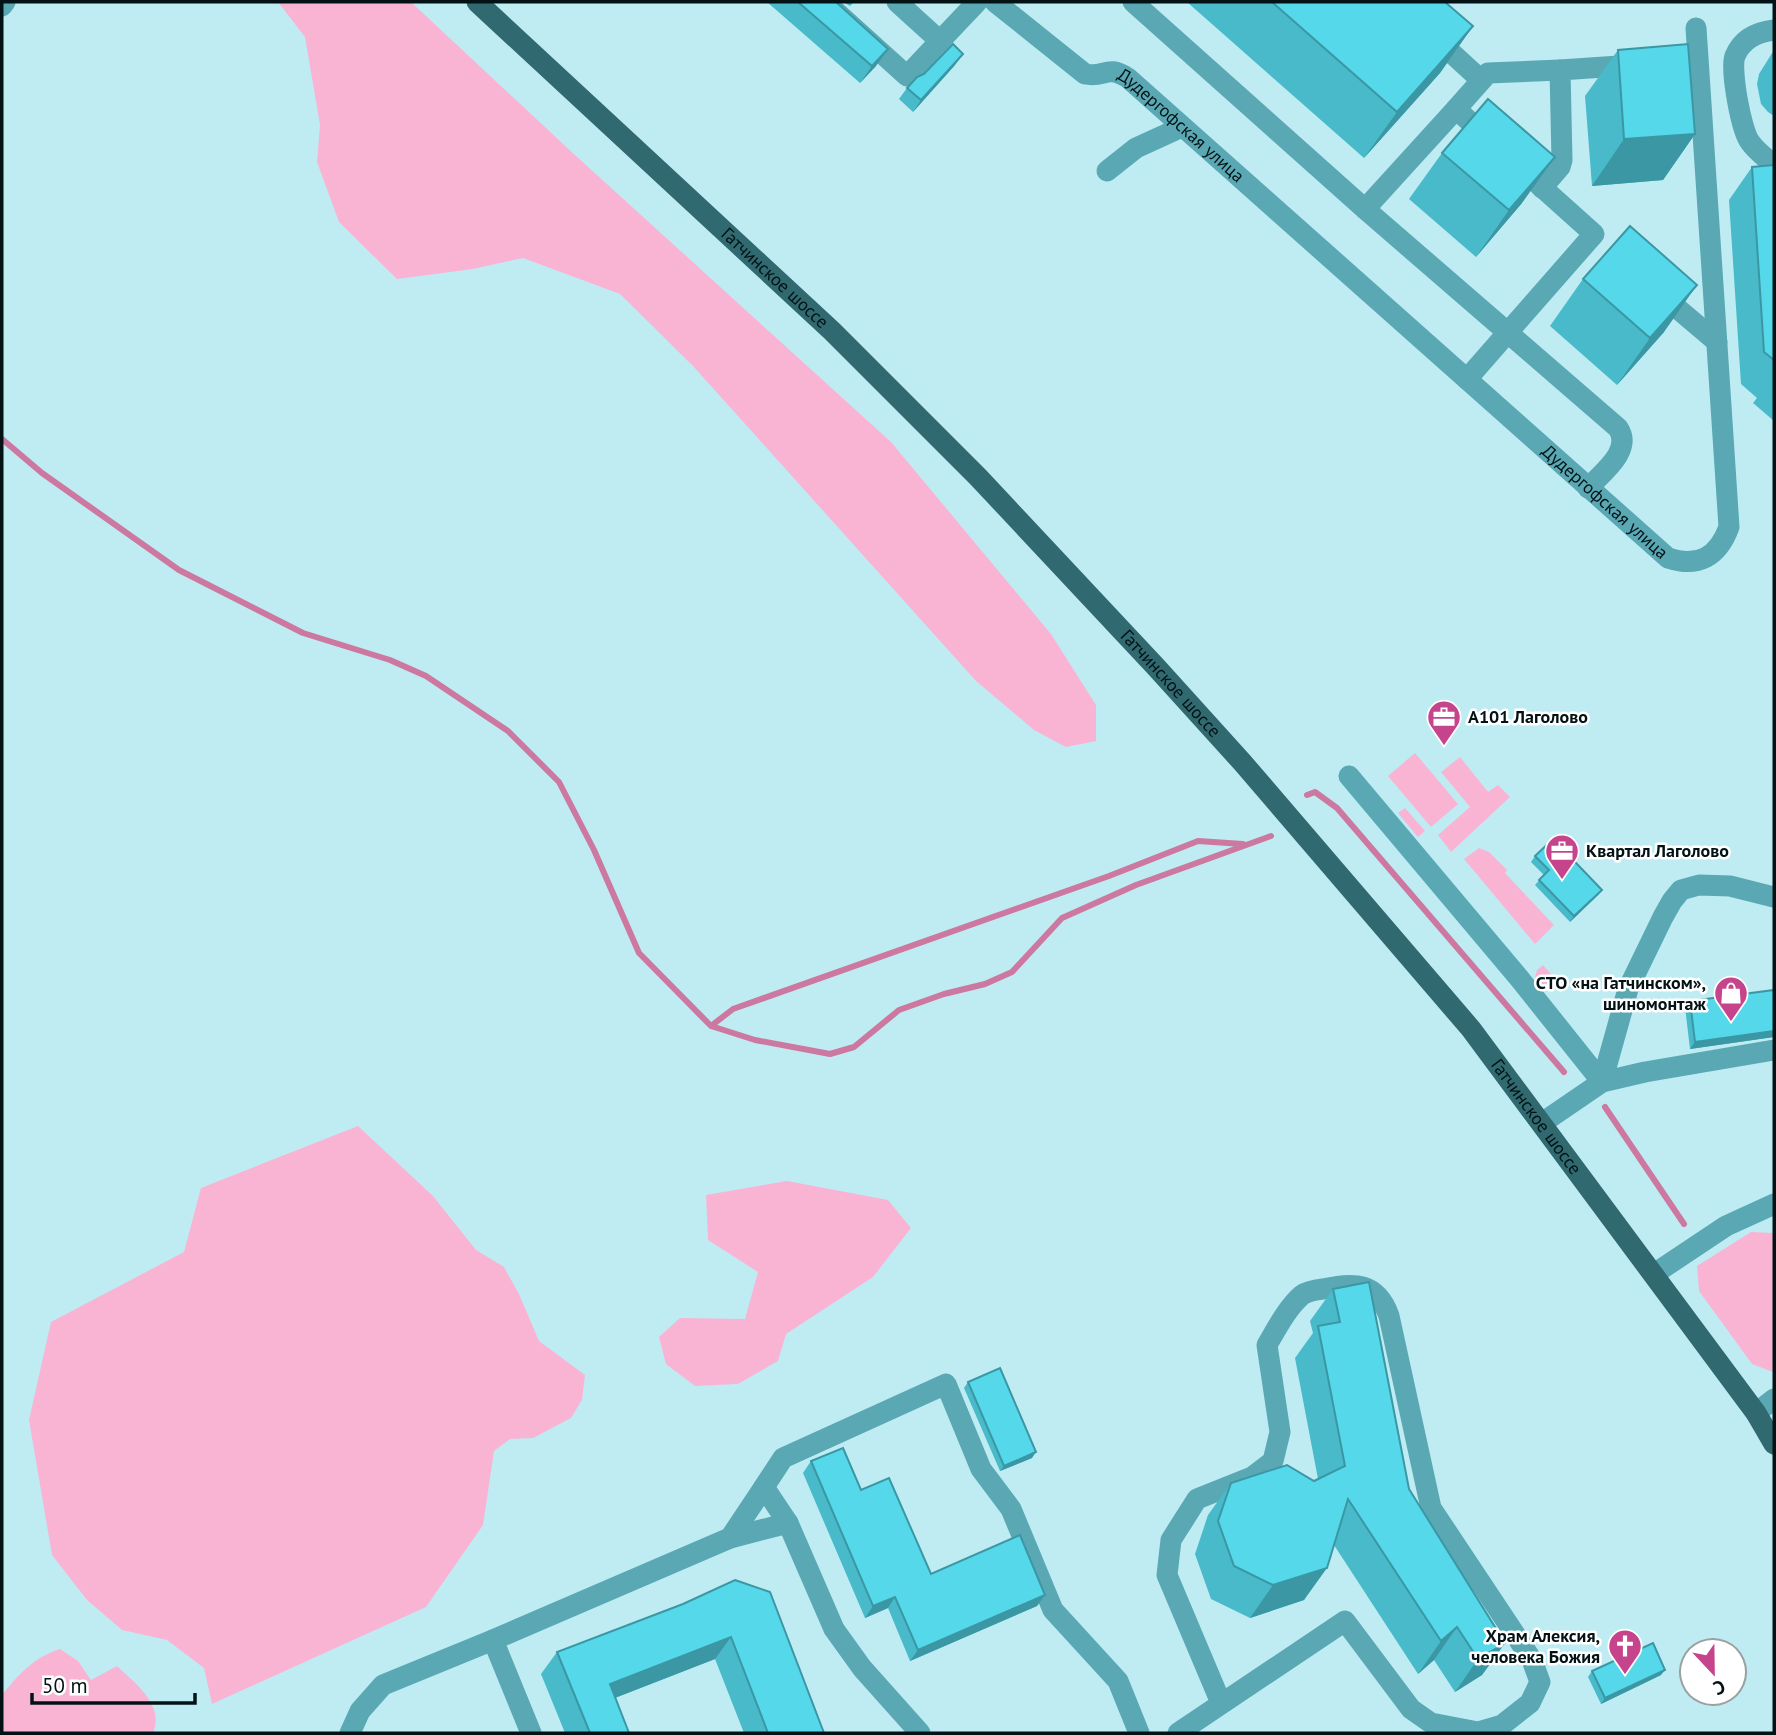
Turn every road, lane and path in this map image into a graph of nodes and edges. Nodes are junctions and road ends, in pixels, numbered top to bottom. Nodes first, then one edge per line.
1 (5, 2) edge
2 (477, 2) edge
3 (825, 2) edge
4 (897, 2) edge
5 (977, 2) edge
6 (996, 2) edge
7 (1396, 2) edge
8 (1142, 4) edge
9 (2, 6) edge
10 (1696, 28) dead end
11 (1774, 30) edge
12 (940, 41) junction
13 (1699, 61) junction
14 (1560, 70) junction
15 (1481, 80) junction
16 (1456, 109) junction
17 (1738, 112) junction
18 (1702, 115) junction
19 (1182, 127) junction
20 (1774, 164) edge
21 (1107, 171) dead end
22 (1542, 188) junction
23 (1365, 209) junction
24 (1594, 234) junction
25 (1612, 251) edge
26 (1640, 276) edge
27 (1508, 332) junction
28 (1717, 342) junction
29 (1467, 379) junction
30 (1588, 488) junction
31 (1349, 776) dead end
32 (1774, 897) edge
33 (1774, 1050) edge
34 (1602, 1082) junction
35 (1542, 1124) junction
36 (1774, 1204) edge
37 (1654, 1274) junction
38 (1774, 1399) edge
39 (1756, 1413) junction
40 (1774, 1444) edge
41 (764, 1486) junction
42 (789, 1523) junction
43 (730, 1538) junction
44 (493, 1640) junction
45 (1221, 1703) junction
46 (350, 1733) edge
47 (531, 1733) edge
48 (920, 1733) edge
49 (1139, 1733) edge
50 (1178, 1733) edge

1 - 9 lane
2 - 35 main road, Гатчинское шоссе
3 - 12 lane
4 - 12 lane
5 - 12 lane
6 - 19 lane, Дудергофская улица
7 - 15 lane
8 - 23 lane
10 - 13 lane, Дудергофская улица
11 - 17 lane
13 - 14 lane
13 - 18 lane, Дудергофская улица
14 - 15 lane
14 - 22 lane
15 - 16 lane
16 - 22 lane
16 - 23 lane
17 - 18 lane
17 - 20 lane
18 - 28 lane, Дудергофская улица
19 - 21 lane
19 - 29 lane, Дудергофская улица
22 - 24 lane
23 - 27 lane
24 - 25 lane
24 - 27 lane
26 - 28 lane
27 - 29 lane
27 - 30 lane
28 - 30 lane, Дудергофская улица
29 - 30 lane, Дудергофская улица
31 - 34 lane
32 - 34 lane
33 - 34 lane
34 - 35 lane
35 - 37 main road, Гатчинское шоссе
36 - 37 lane
37 - 39 main road, Гатчинское шоссе
38 - 39 lane
39 - 40 main road, Гатчинское шоссе
41 - 42 lane
41 - 43 lane
41 - 49 lane
42 - 43 lane
42 - 48 lane
43 - 44 lane
44 - 46 lane
44 - 47 lane
45 - 45 lane
45 - 50 lane

